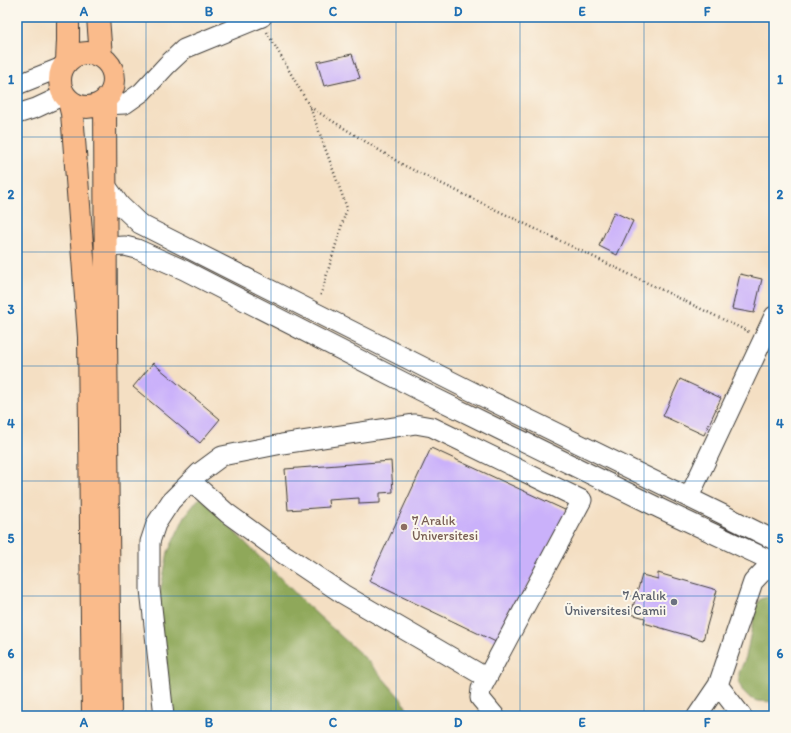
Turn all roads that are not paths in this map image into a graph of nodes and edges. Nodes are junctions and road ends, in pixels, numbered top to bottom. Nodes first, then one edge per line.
1 (68, 17) edge
2 (98, 17) edge
3 (260, 17) edge
4 (101, 57) junction
5 (65, 64) junction
6 (17, 85) edge
7 (67, 98) junction
8 (105, 102) junction
9 (17, 114) edge
10 (105, 184) junction
11 (106, 247) junction
12 (774, 316) edge
13 (191, 481) junction
14 (689, 497) junction
15 (774, 540) edge
16 (774, 560) edge
17 (487, 678) junction
18 (718, 685) junction
19 (93, 716) edge
20 (110, 716) edge
21 (164, 716) edge
22 (495, 716) edge
23 (697, 716) edge
24 (742, 716) edge

1 - 5 main road
2 - 4 main road
3 - 8 street
4 - 5 main road
4 - 8 main road
5 - 6 street
5 - 7 main road
7 - 8 main road
7 - 9 street
7 - 19 main road
8 - 10 main road
10 - 11 main road
10 - 14 street
11 - 16 street
11 - 20 main road
12 - 14 street
13 - 17 street
13 - 17 street
13 - 21 street
14 - 15 street
16 - 18 street
17 - 22 street
18 - 23 street
18 - 24 street

